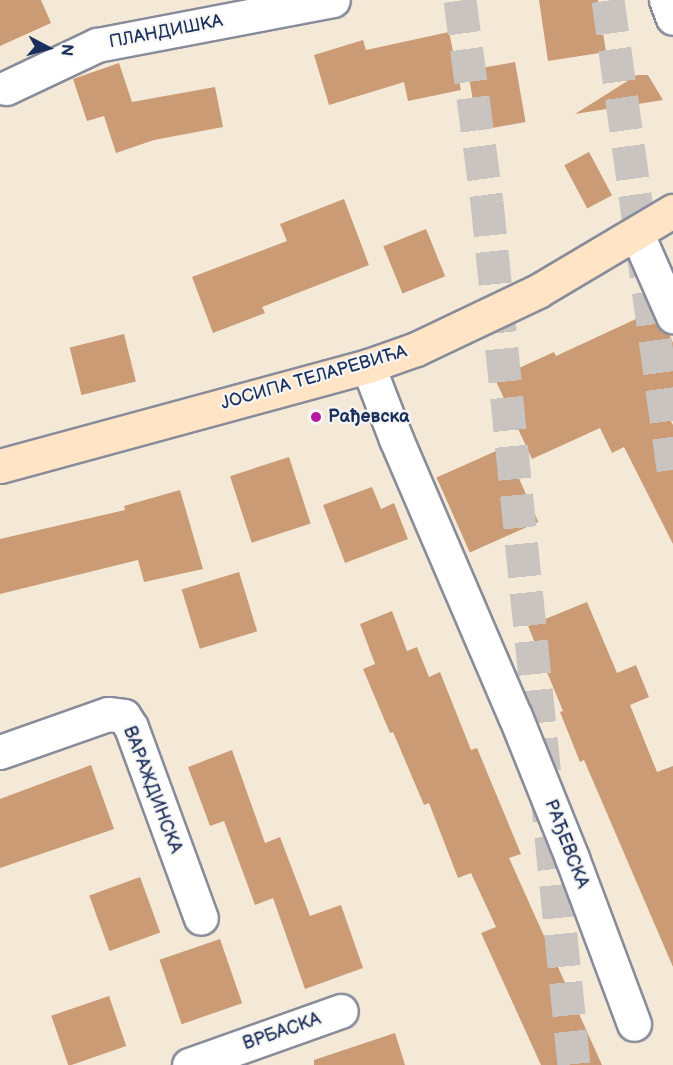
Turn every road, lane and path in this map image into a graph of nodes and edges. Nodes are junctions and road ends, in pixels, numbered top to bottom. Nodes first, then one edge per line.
1 (333, 0) edge
2 (666, 0) edge
3 (673, 18) edge
4 (6, 88) dead end
5 (673, 211) edge
6 (637, 234) junction
7 (673, 316) edge
8 (368, 366) junction
9 (0, 466) edge
10 (0, 752) edge
11 (201, 918) dead end
12 (341, 1011) dead end
13 (634, 1024) dead end
14 (189, 1065) edge

1 - 4 street, ПЛАНДИШКА
2 - 3 street
5 - 6 street, ЈОСИПА ТЕЛАРЕВИЋА
6 - 7 street
6 - 8 street, ЈОСИПА ТЕЛАРЕВИЋА
8 - 9 street, ЈОСИПА ТЕЛАРЕВИЋА
8 - 13 street, РАЂЕВСКА
10 - 11 street, ВАРАЖДИНСКА
12 - 14 street, ВРБАСКА

